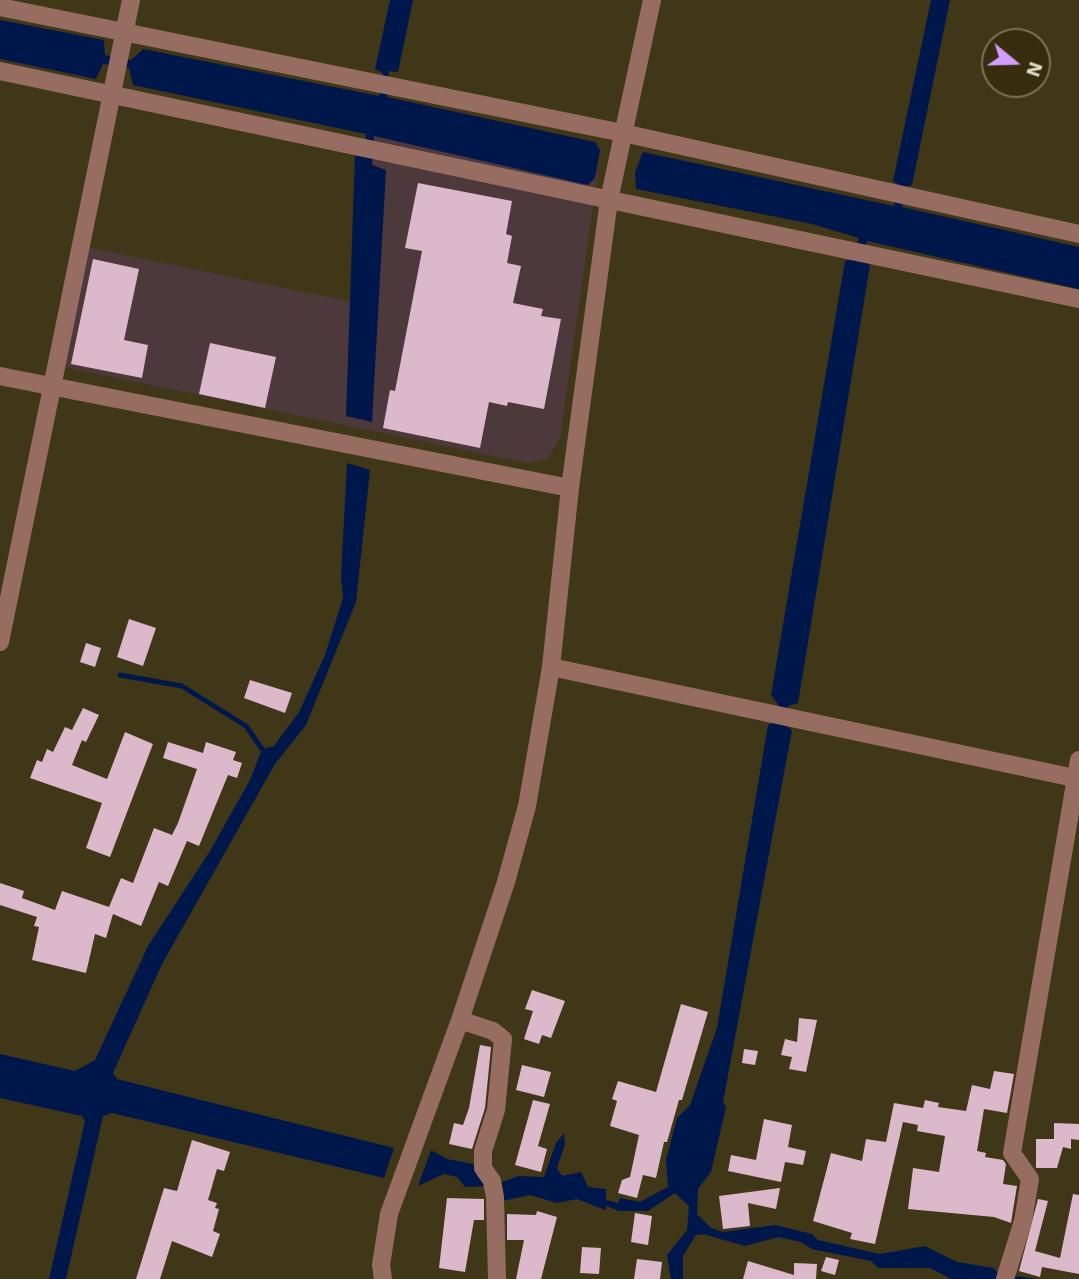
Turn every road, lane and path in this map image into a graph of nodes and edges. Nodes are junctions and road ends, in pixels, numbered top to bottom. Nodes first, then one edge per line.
1 (131, 0) edge
2 (652, 0) edge
3 (0, 7) edge
4 (124, 33) junction
5 (0, 71) edge
6 (111, 96) junction
7 (624, 134) junction
8 (609, 200) junction
9 (1079, 234) edge
10 (1079, 299) edge
11 (0, 376) edge
12 (53, 386) junction
13 (570, 488) junction
14 (0, 642) edge
15 (551, 667) junction
16 (1079, 760) edge
17 (1077, 779) edge
18 (460, 1020) junction
19 (1006, 1276) edge
20 (383, 1279) edge
21 (497, 1279) edge

1 - 4 street
2 - 7 street
3 - 4 street
4 - 6 street
4 - 7 street
5 - 6 street
6 - 8 street
6 - 12 street
7 - 8 street
7 - 9 street
8 - 10 street
8 - 13 street
11 - 12 street
12 - 13 street
12 - 14 street
13 - 15 street
15 - 17 street
15 - 18 street
16 - 17 street
17 - 19 street
18 - 20 street
18 - 21 street

